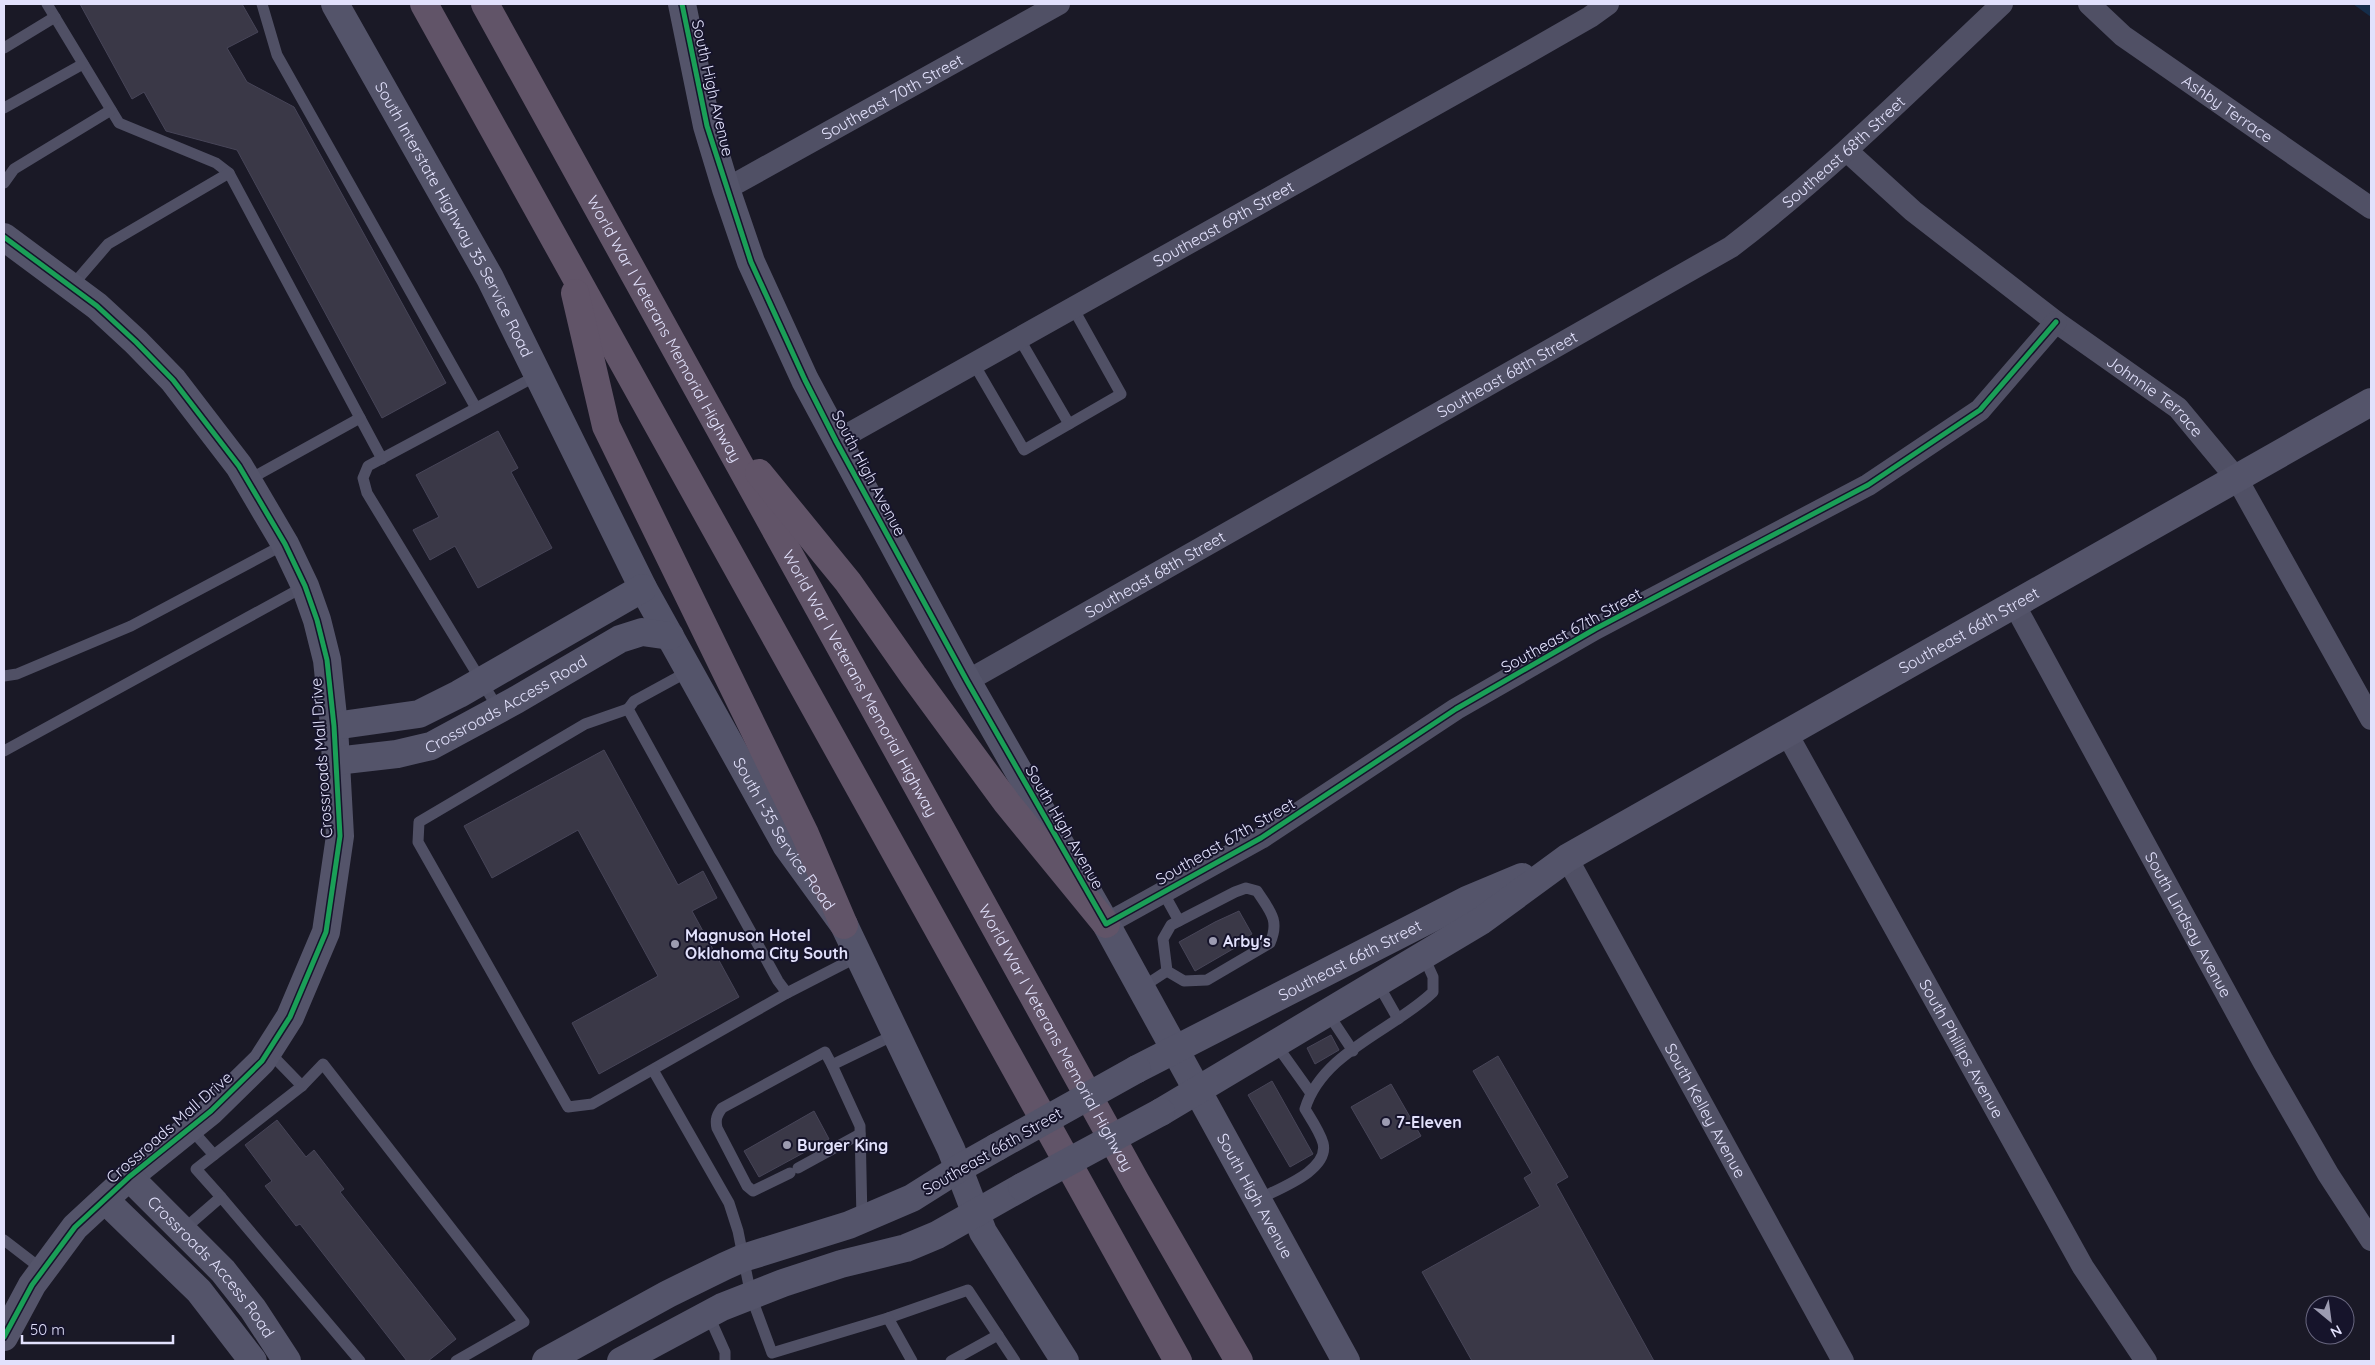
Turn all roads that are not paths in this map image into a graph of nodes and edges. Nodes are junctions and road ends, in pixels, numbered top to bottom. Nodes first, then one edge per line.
1 (47, 4) edge
2 (262, 4) edge
3 (335, 4) edge
4 (424, 4) edge
5 (485, 4) edge
6 (682, 4) edge
7 (1059, 4) edge
8 (1608, 4) edge
9 (2002, 4) edge
10 (2089, 4) edge
11 (55, 17) junction
12 (4, 48) edge
13 (83, 64) junction
14 (4, 108) edge
15 (112, 110) junction
16 (1847, 151) junction
17 (229, 173) junction
18 (4, 183) edge
19 (726, 189) junction
20 (2371, 208) edge
21 (4, 237) edge
22 (568, 262) junction
23 (71, 286) junction
24 (1073, 308) junction
25 (2056, 322) junction
26 (1019, 338) junction
27 (974, 364) junction
28 (538, 376) junction
29 (2371, 402) edge
30 (476, 408) junction
31 (360, 418) junction
32 (718, 423) junction
33 (1069, 424) junction
34 (569, 438) joint
35 (836, 441) junction
36 (382, 459) junction
37 (2237, 478) junction
38 (248, 481) junction
39 (284, 544) junction
40 (305, 586) junction
41 (643, 588) junction
42 (2014, 604) junction
43 (670, 636) junction
44 (689, 671) junction
45 (4, 676) edge
46 (482, 681) junction
47 (967, 681) junction
48 (628, 709) junction
49 (499, 710) junction
50 (2371, 719) edge
51 (334, 726) junction
52 (1786, 732) junction
53 (4, 751) edge
54 (336, 762) junction
55 (1566, 858) junction
56 (1163, 892) junction
57 (1179, 921) junction
58 (1106, 924) junction
59 (844, 925) junction
60 (1422, 955) junction
61 (859, 956) junction
62 (1167, 972) junction
63 (1377, 982) junction
64 (1141, 988) junction
65 (787, 994) junction
66 (1327, 1012) junction
67 (1398, 1020) junction
68 (896, 1034) junction
69 (1274, 1043) junction
70 (1176, 1050) junction
71 (268, 1051) junction
72 (1353, 1051) junction
73 (832, 1064) junction
74 (653, 1070) junction
75 (302, 1086) junction
76 (1197, 1090) junction
77 (1310, 1092) junction
78 (190, 1128) junction
79 (860, 1134) junction
80 (214, 1155) junction
81 (958, 1168) junction
82 (129, 1177) junction
83 (221, 1197) junction
84 (105, 1200) junction
85 (1257, 1200) junction
86 (976, 1214) junction
87 (862, 1220) junction
88 (183, 1230) junction
89 (4, 1240) edge
90 (2371, 1240) edge
91 (743, 1258) junction
92 (43, 1270) junction
93 (751, 1296) junction
94 (708, 1314) junction
95 (888, 1318) junction
96 (4, 1333) edge
97 (998, 1335) junction
98 (1063, 1360) edge
99 (253, 1361) edge
100 (287, 1361) edge
101 (360, 1361) edge
102 (456, 1361) edge
103 (546, 1361) edge
104 (622, 1361) edge
105 (724, 1361) edge
106 (912, 1361) edge
107 (951, 1361) edge
108 (1014, 1361) edge
109 (1178, 1361) edge
110 (1239, 1361) edge
111 (1346, 1361) edge
112 (1843, 1361) edge
113 (2146, 1361) edge

1 - 11 lane
2 - 30 lane
3 - 28 street, South Interstate Highway 35 Service Road
4 - 22 highway
5 - 32 highway, World War I Veterans Memorial Highway
6 - 19 street, South High Avenue
7 - 19 street, Southeast 70th Street
8 - 24 street, Southeast 69th Street
9 - 16 street, Southeast 68th Street
10 - 20 street, Ashby Terrace
11 - 12 lane
11 - 13 lane
13 - 14 lane
13 - 15 lane
15 - 17 lane
15 - 18 lane
16 - 25 street, Johnnie Terrace
16 - 47 street, Southeast 68th Street
17 - 23 lane
17 - 31 lane
19 - 35 street, South High Avenue
21 - 23 street, Crossroads Mall Drive
22 - 59 highway
22 - 109 highway
23 - 38 street, Crossroads Mall Drive
24 - 26 street, Southeast 69th Street
24 - 33 lane
25 - 37 street, Johnnie Terrace
25 - 56 street, Southeast 67th Street
26 - 27 street, Southeast 69th Street
26 - 33 lane
27 - 33 lane
27 - 35 street, Southeast 69th Street
28 - 30 lane
28 - 34 street, South Interstate Highway 35 Service Road
29 - 37 street, Southeast 66th Street
30 - 36 lane
31 - 36 lane
31 - 38 lane
32 - 58 highway
32 - 110 highway, World War I Veterans Memorial Highway
34 - 41 street, South I-35 Service Road
35 - 47 street, South High Avenue
36 - 46 lane
37 - 42 street, Southeast 66th Street
37 - 50 street, Johnnie Terrace
38 - 39 street, Crossroads Mall Drive
39 - 40 street, Crossroads Mall Drive
39 - 45 lane
40 - 51 street, Crossroads Mall Drive
40 - 53 lane
41 - 43 street, South I-35 Service Road
41 - 46 street, Crossroads Access Road
42 - 52 street, Southeast 66th Street
42 - 90 street, South Lindsay Avenue
43 - 44 street, South I-35 Service Road
43 - 49 street, Crossroads Access Road
44 - 48 lane
44 - 59 street, South I-35 Service Road
46 - 49 lane
46 - 51 street, Crossroads Access Road
47 - 58 street, South High Avenue
48 - 65 lane
48 - 74 lane
49 - 54 street, Crossroads Access Road
51 - 54 street, Crossroads Mall Drive
52 - 55 street, Southeast 66th Street
52 - 113 street, South Phillips Avenue
54 - 71 street, Crossroads Mall Drive
55 - 60 street, Southeast 66th Street
55 - 70 street, Southeast 66th Street
55 - 112 street, South Kelley Avenue
56 - 57 lane
56 - 58 street, Southeast 67th Street
57 - 62 lane
57 - 62 lane
58 - 64 street, South High Avenue
59 - 61 street, South I-35 Service Road
60 - 63 street, Southeast 66th Street
60 - 67 lane
61 - 65 lane
61 - 68 street, South I-35 Service Road
62 - 64 lane
63 - 66 street, Southeast 66th Street
63 - 67 lane
64 - 70 street, South High Avenue
65 - 74 lane
66 - 69 street, Southeast 66th Street
66 - 72 lane
67 - 72 lane
68 - 73 lane
68 - 81 street, South I-35 Service Road
69 - 76 street, Southeast 66th Street
69 - 77 lane
70 - 76 street, South High Avenue
70 - 81 street, Southeast 66th Street, bridge
71 - 75 lane
71 - 78 street, Crossroads Mall Drive
72 - 77 lane
73 - 79 lane
73 - 79 lane
74 - 91 lane
75 - 80 lane
75 - 102 lane
76 - 85 street, South High Avenue
76 - 86 street, Southeast 66th Street, bridge
77 - 85 lane
78 - 80 lane
78 - 82 street, Crossroads Mall Drive
79 - 87 lane
80 - 83 lane
81 - 86 street, South I-35 Service Road
81 - 87 street, Southeast 66th Street
82 - 84 street, Crossroads Mall Drive
82 - 88 street, Crossroads Access Road
83 - 88 lane
83 - 101 lane
84 - 92 street, Crossroads Mall Drive
84 - 99 street, Crossroads Access Road
85 - 111 street, South High Avenue
86 - 93 street, Southeast 66th Street
86 - 98 street, South I-35 Service Road
87 - 91 street, Southeast 66th Street
88 - 100 street, Crossroads Access Road
89 - 92 lane
91 - 93 lane
91 - 103 street, Southeast 66th Street
92 - 96 street, Crossroads Mall Drive
93 - 94 street, Southeast 66th Street
93 - 95 lane
94 - 104 street, Southeast 66th Street
94 - 105 lane
95 - 97 lane
95 - 106 lane
97 - 107 lane
97 - 108 lane

